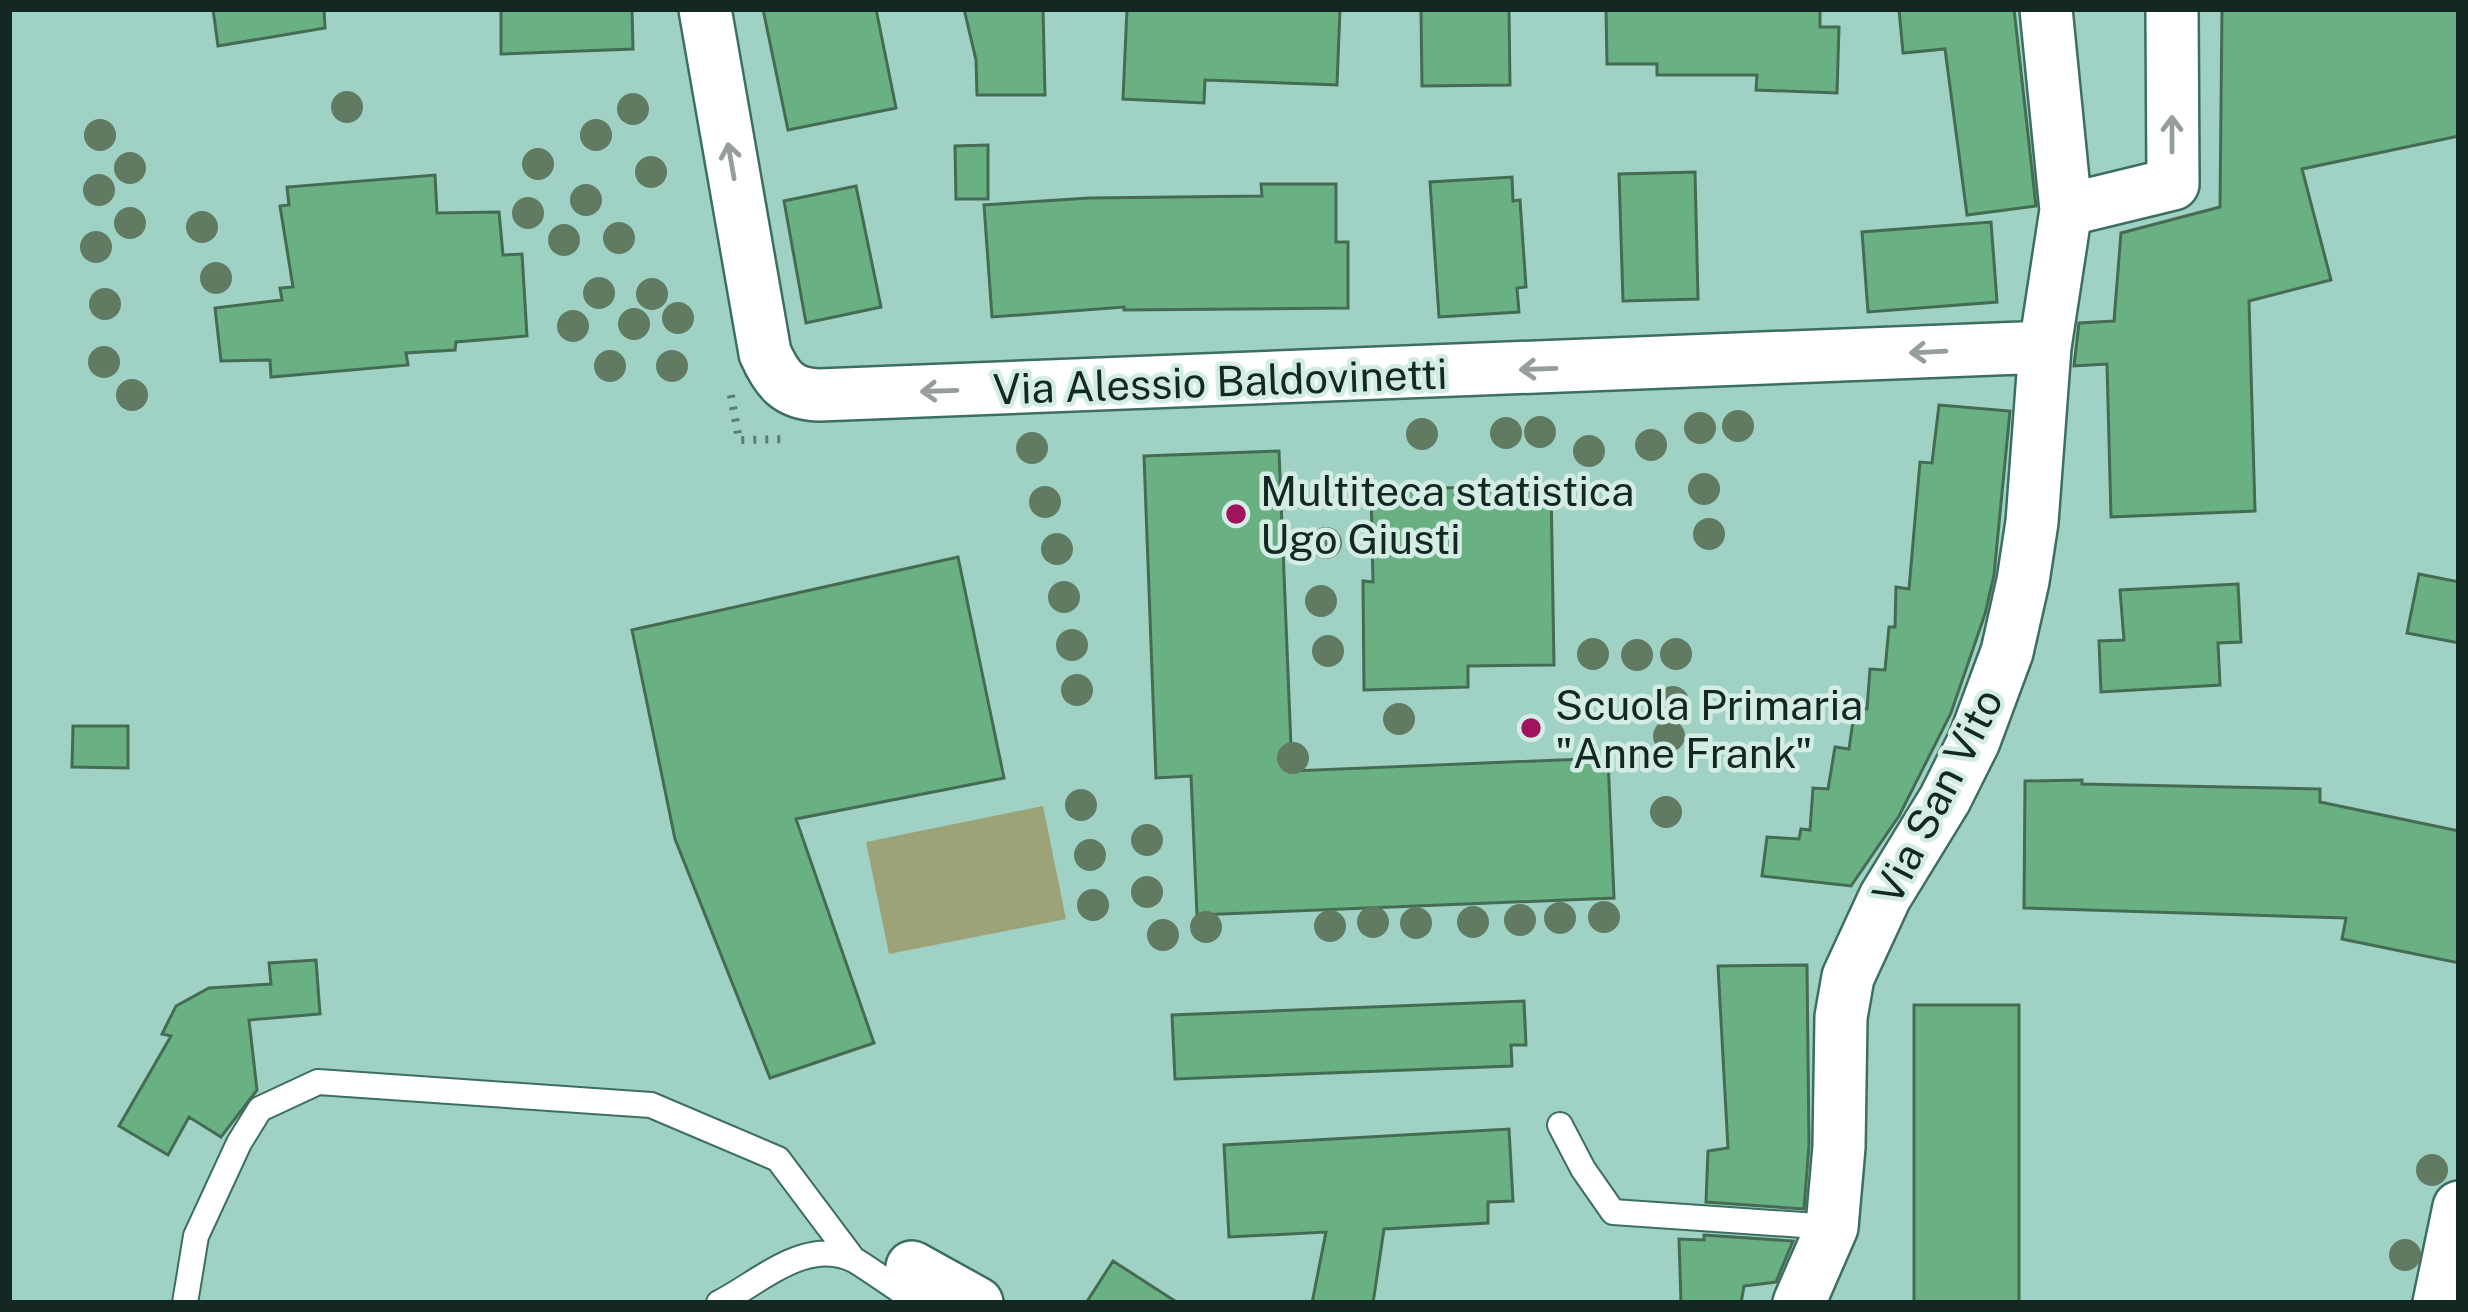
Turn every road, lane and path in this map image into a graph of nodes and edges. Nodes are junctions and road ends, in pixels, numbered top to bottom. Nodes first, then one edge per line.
1 (705, 9) edge
2 (2046, 9) edge
3 (2172, 9) edge
4 (2066, 210) junction
5 (2044, 347) junction
6 (1560, 1125) dead end
7 (2459, 1207) edge
8 (1832, 1227) junction
9 (853, 1259) junction
10 (915, 1285) edge
11 (185, 1303) edge
12 (719, 1303) edge
13 (977, 1303) edge
14 (1799, 1303) edge
15 (2439, 1303) edge

5 -> 1 street, Via Alessio Baldovinetti
2 - 4 street, Via San Vito
4 -> 3 street
4 - 5 street, Via San Vito
5 - 8 street, Via San Vito
6 - 8 lane
7 - 15 street
8 - 14 street, Via San Vito
9 - 10 lane
9 - 11 lane
9 - 12 lane
10 - 13 street

